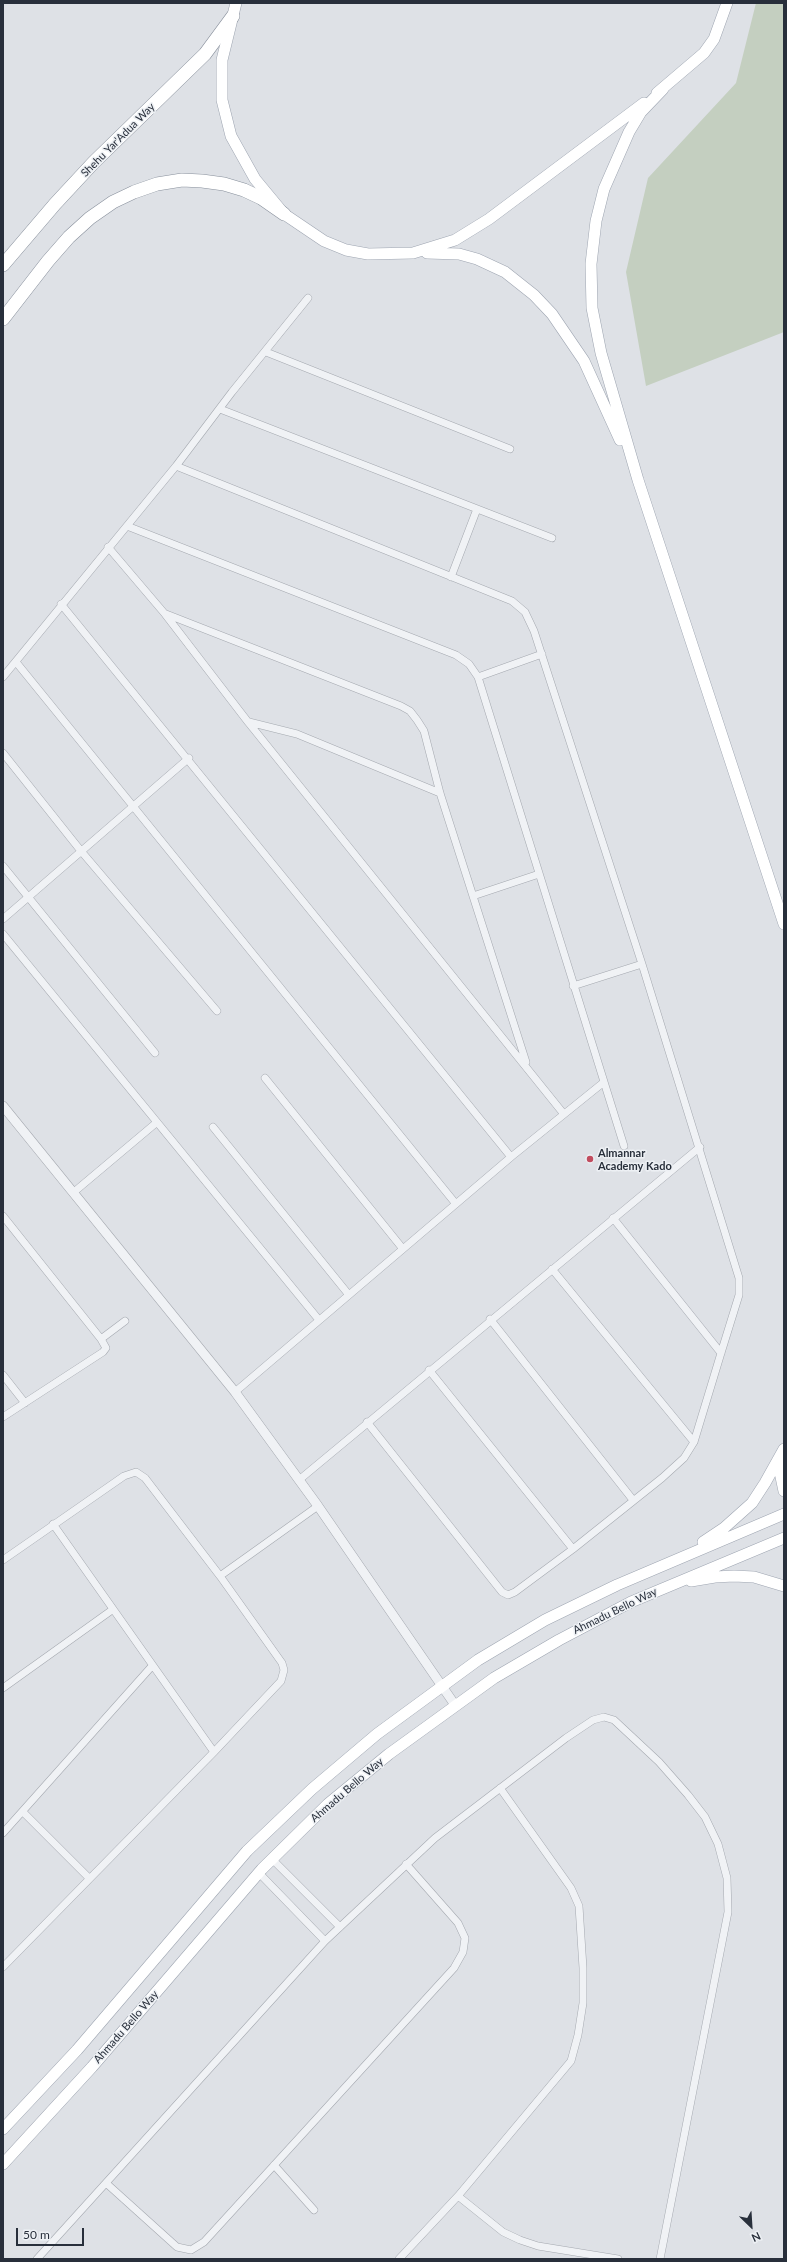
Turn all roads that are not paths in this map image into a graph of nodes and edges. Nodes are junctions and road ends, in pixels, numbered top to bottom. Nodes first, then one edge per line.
1 (236, 3) edge
2 (727, 3) edge
3 (233, 16) junction
4 (663, 89) junction
5 (284, 214) junction
6 (413, 253) junction
7 (3, 265) edge
8 (308, 298) dead end
9 (3, 319) edge
10 (266, 352) junction
11 (220, 409) junction
12 (510, 449) dead end
13 (176, 466) junction
14 (638, 480) junction
15 (477, 509) junction
16 (126, 526) junction
17 (552, 538) dead end
18 (108, 547) junction
19 (451, 577) junction
20 (61, 604) junction
21 (165, 614) junction
22 (542, 654) junction
23 (16, 662) junction
24 (3, 677) edge
25 (478, 677) junction
26 (248, 722) junction
27 (3, 753) edge
28 (189, 758) junction
29 (440, 793) junction
30 (133, 805) junction
31 (81, 851) junction
32 (3, 866) edge
33 (539, 874) junction
34 (473, 896) junction
35 (28, 897) junction
36 (3, 919) edge
37 (784, 924) edge
38 (3, 934) edge
39 (642, 964) junction
40 (573, 986) junction
41 (217, 1010) dead end
42 (156, 1053) dead end
43 (528, 1066) junction
44 (266, 1078) dead end
45 (604, 1082) junction
46 (3, 1106) edge
47 (563, 1113) junction
48 (156, 1122) junction
49 (213, 1128) dead end
50 (624, 1146) dead end
51 (700, 1147) junction
52 (511, 1156) junction
53 (74, 1192) junction
54 (456, 1204) junction
55 (3, 1216) edge
56 (614, 1218) junction
57 (402, 1249) junction
58 (552, 1268) junction
59 (349, 1295) junction
60 (490, 1319) junction
61 (319, 1320) junction
62 (125, 1321) dead end
63 (101, 1339) junction
64 (721, 1353) junction
65 (429, 1370) junction
66 (3, 1375) edge
67 (235, 1392) junction
68 (25, 1403) junction
69 (3, 1417) edge
70 (367, 1422) junction
71 (694, 1442) junction
72 (783, 1451) edge
73 (299, 1480) junction
74 (784, 1491) edge
75 (633, 1500) junction
76 (318, 1506) junction
77 (784, 1514) edge
78 (53, 1524) junction
79 (784, 1538) edge
80 (573, 1549) junction
81 (3, 1560) edge
82 (664, 1564) junction
83 (220, 1576) junction
84 (784, 1586) edge
85 (665, 1587) junction
86 (112, 1610) junction
87 (152, 1666) junction
88 (441, 1686) junction
89 (3, 1688) edge
90 (455, 1705) junction
91 (214, 1752) junction
92 (500, 1788) junction
93 (23, 1812) junction
94 (3, 1833) edge
95 (272, 1859) junction
96 (406, 1864) junction
97 (259, 1873) junction
98 (89, 1878) junction
99 (340, 1927) junction
100 (325, 1941) junction
101 (3, 1967) edge
102 (3, 2129) edge
103 (3, 2164) edge
104 (274, 2165) junction
105 (106, 2183) junction
106 (458, 2196) junction
107 (314, 2210) dead end
108 (37, 2259) edge
109 (399, 2259) edge
110 (618, 2259) edge
111 (660, 2259) edge

1 - 3 main road
2 - 4 main road
3 - 5 main road
3 - 7 highway, Shehu Yar'Adua Way
4 - 6 main road
4 - 14 main road
5 - 6 main road
5 - 9 highway
6 - 14 main road
8 - 10 street
10 - 11 street
10 - 12 street
11 - 13 street
11 - 15 street
13 - 16 street
13 - 19 street
14 - 37 main road
15 - 17 street
15 - 19 street
16 - 18 street
16 - 25 street
18 - 20 street
18 - 21 street
19 - 22 street
20 - 23 street
20 - 28 street
21 - 26 street
21 - 29 street
22 - 25 street
22 - 39 street
23 - 24 street
23 - 30 street
25 - 33 street
26 - 29 street
26 - 43 street
27 - 31 street
28 - 30 street
28 - 52 street
29 - 34 street
30 - 31 street
30 - 54 street
31 - 35 street
31 - 41 street
32 - 35 street
33 - 34 street
33 - 40 street
34 - 43 street
35 - 36 street
35 - 42 street
38 - 48 street
39 - 40 street
39 - 51 street
40 - 45 street
43 - 47 street
44 - 57 street
45 - 47 street
45 - 50 street
46 - 53 street
47 - 52 street
48 - 53 street
48 - 61 street
49 - 59 street
51 - 56 street
51 - 64 street
52 - 54 street
53 - 67 street
54 - 57 street
55 - 63 street
56 - 58 street
56 - 64 street
57 - 59 street
58 - 60 street
58 - 71 street
59 - 61 street
60 - 65 street
60 - 75 street
61 - 67 street
62 - 63 street
63 - 68 street
64 - 71 street
65 - 70 street
65 - 80 street
66 - 68 street
67 - 73 street
68 - 69 street
70 - 73 street
70 - 80 street
71 - 75 street
72 - 74 main road
72 - 82 main road
73 - 76 street
75 - 80 street
76 - 83 street
76 - 88 street
77 - 82 main road, Ahmadu Bello Way
78 - 81 street
78 - 83 street
78 - 86 street
79 - 85 main road, Ahmadu Bello Way
82 - 88 main road, Ahmadu Bello Way
83 - 91 street
84 - 85 main road
85 - 90 main road, Ahmadu Bello Way
86 - 87 street
86 - 89 street
87 - 91 street
87 - 93 street
88 - 90 street
88 - 102 main road, Ahmadu Bello Way
90 - 95 main road, Ahmadu Bello Way
91 - 98 street
92 - 96 street
92 - 106 street
92 - 111 street
93 - 94 street
93 - 98 street
95 - 97 main road, Ahmadu Bello Way
95 - 99 street
96 - 99 street
96 - 104 street
97 - 100 street
97 - 103 main road, Ahmadu Bello Way
98 - 101 street
99 - 100 street
100 - 105 street
104 - 105 street
104 - 107 street
105 - 108 street
106 - 109 street
106 - 110 street

